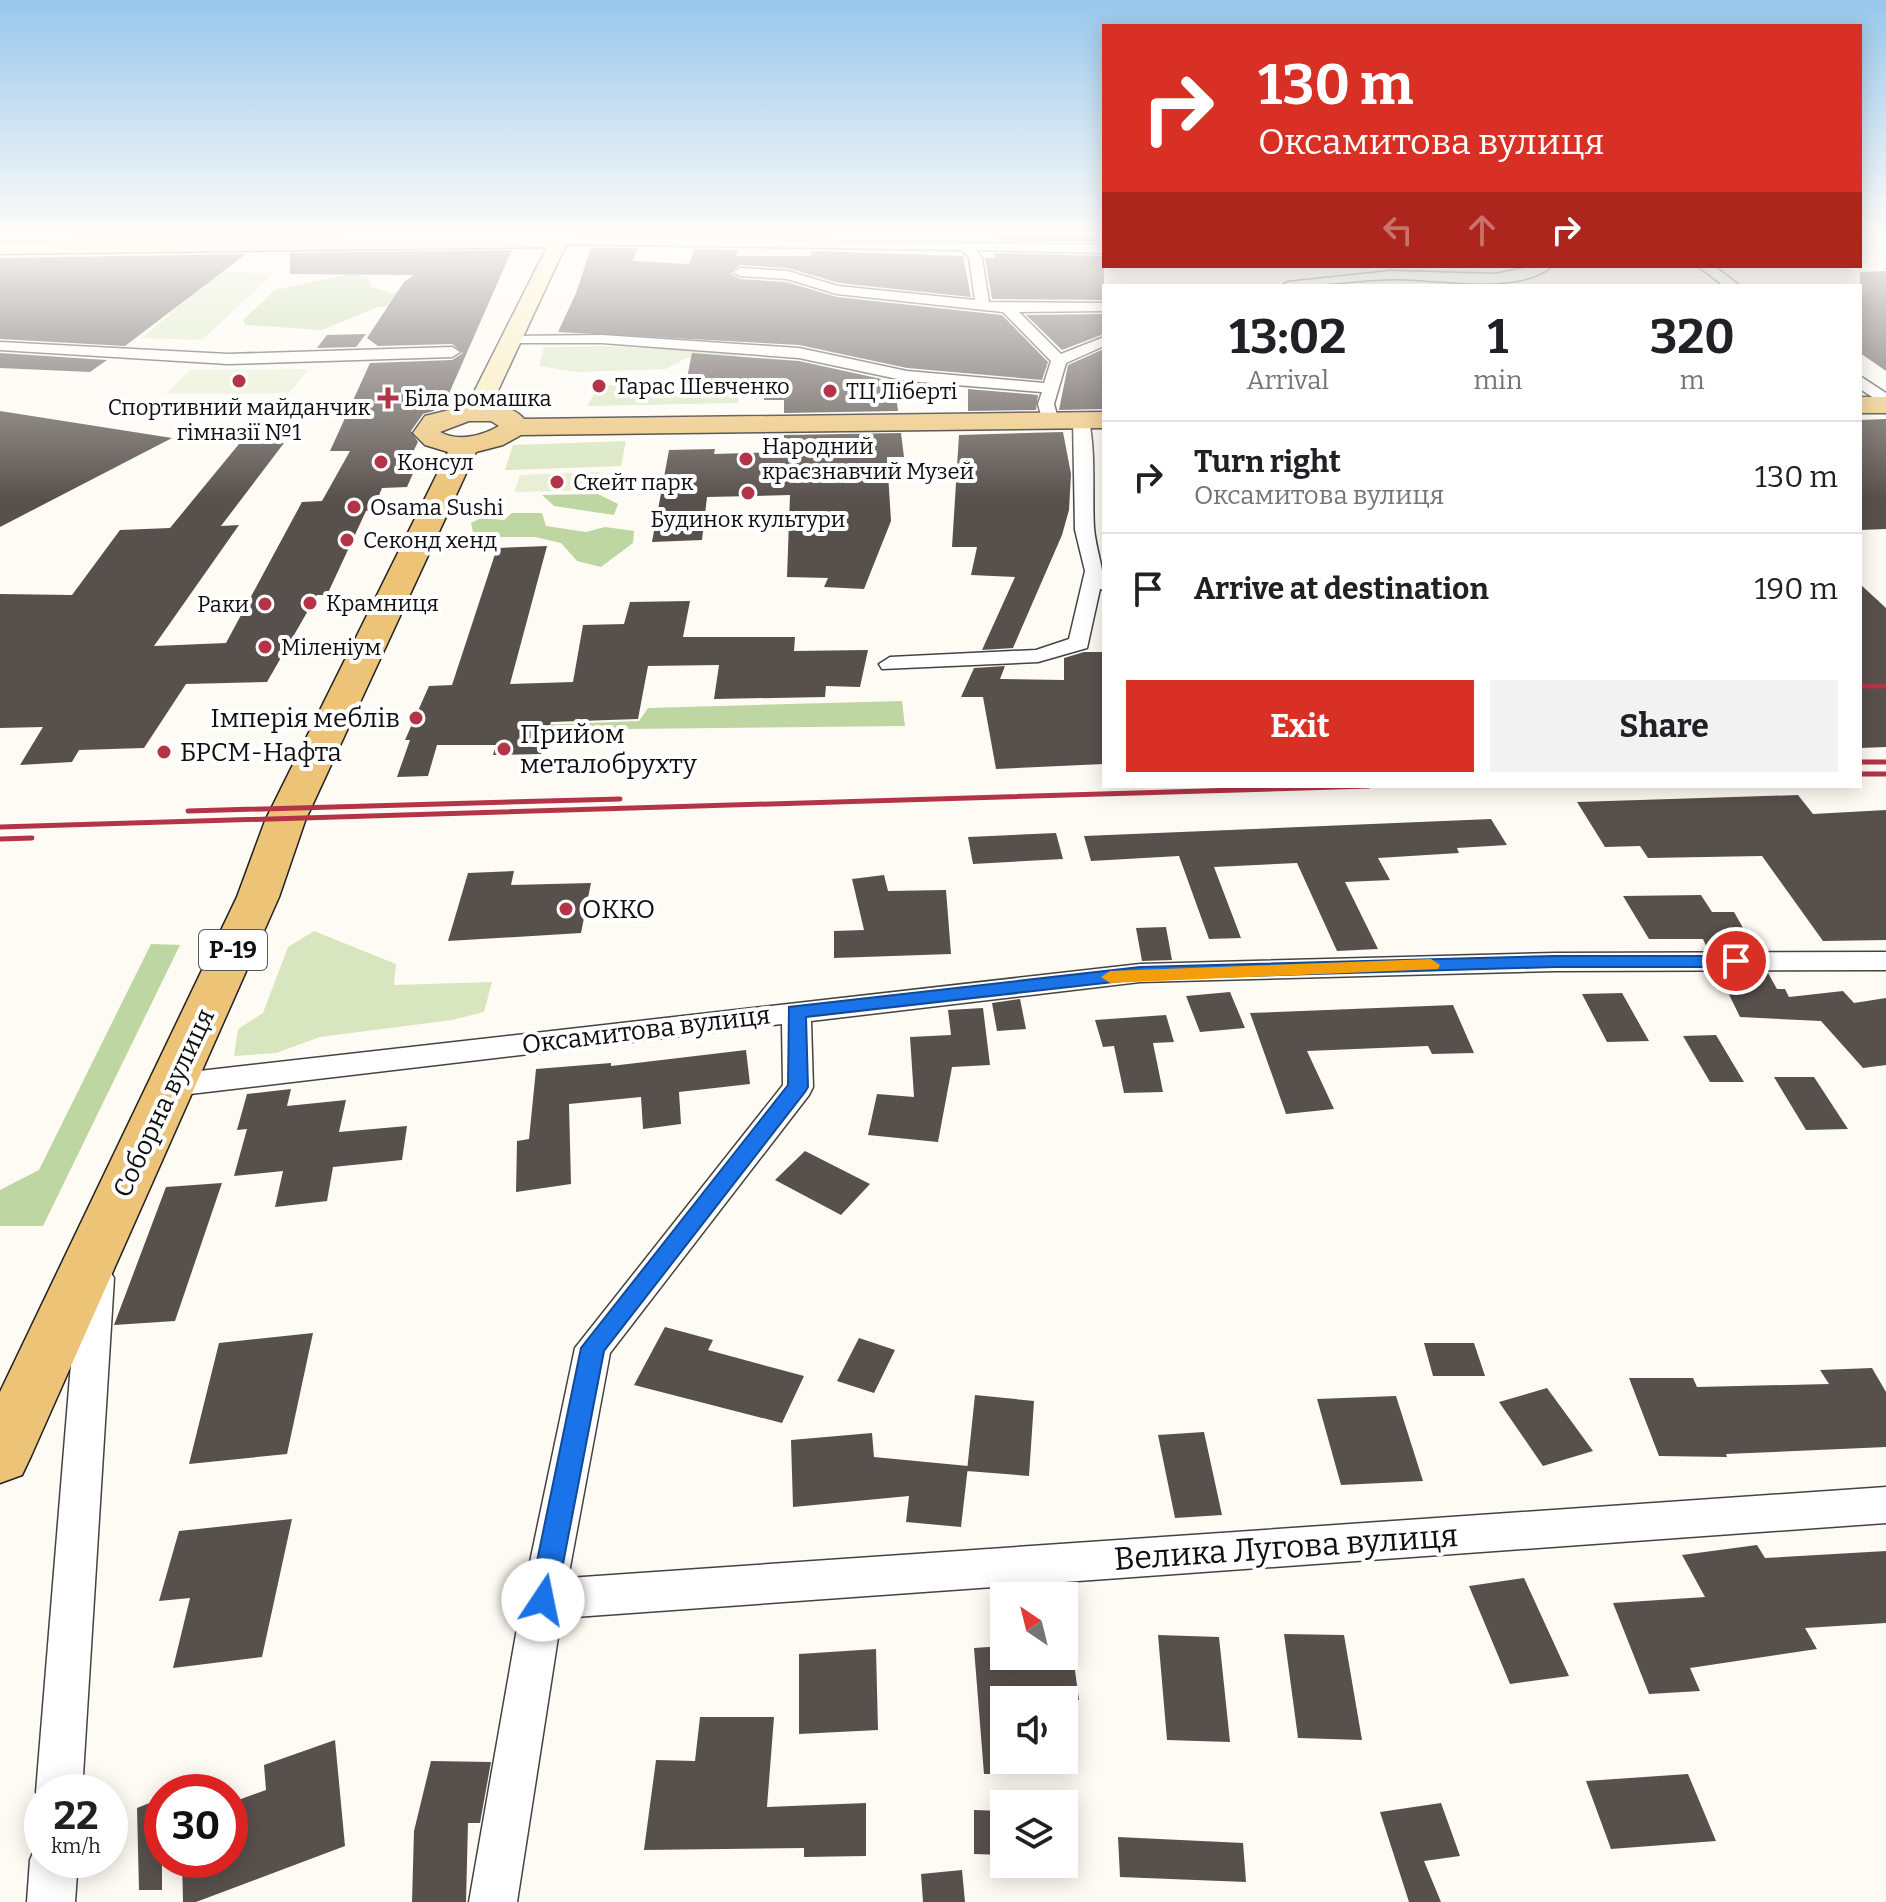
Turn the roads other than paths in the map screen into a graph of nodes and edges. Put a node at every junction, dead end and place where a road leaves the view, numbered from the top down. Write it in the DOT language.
graph roads {
  1 [pos="521,323"];
  2 [pos="1022,323"];
  3 [pos="513,340"];
  4 [pos="1102,342"];
  5 [pos="0,346"];
  6 [pos="452,352"];
  7 [pos="1059,360"];
  8 [pos="1862,383"];
  9 [pos="1052,388"];
  10 [pos="1886,403"];
  11 [pos="1862,405"];
  12 [pos="1050,419"];
  13 [pos="1093,420"];
  14 [pos="471,428"];
  15 [pos="1099,579"];
  16 [pos="890,664"];
  17 [pos="1886,961"];
  18 [pos="796,1011"];
  19 [pos="173,1085"];
  20 [pos="98,1246"];
  21 [pos="0,1456"];
  22 [pos="1886,1505"];
  23 [pos="543,1600"];
  24 [pos="60,1774"];
  25 [pos="53,1878"];
  26 [pos="51,1902"];
  27 [pos="493,1902"];
  1 -- 3 [label="main road, Соборна вулиця"];
  2 -- 7 [label="street"];
  3 -- 9 [label="street"];
  3 -- 14 [label="main road, Соборна вулиця"];
  4 -- 7 [label="street"];
  5 -- 6 [label="street"];
  7 -- 9 [label="street"];
  8 -- 10 [label="street"];
  9 -- 12 [label="street"];
  10 -- 11 [label="main road"];
  12 -- 13 [label="main road"];
  12 -- 14 [label="main road"];
  13 -- 15 [label="street"];
  14 -- 19 [label="main road, Соборна вулиця / Р-19"];
  15 -- 16 [label="street"];
  17 -- 18 [label="street, Оксамитова вулиця"];
  18 -- 19 [label="street, Оксамитова вулиця"];
  18 -- 23 [label="street"];
  19 -- 20 [label="main road, Соборна вулиця / Р-19"];
  20 -- 21 [label="main road, Соборна вулиця / Р-19"];
  20 -- 24 [label="street"];
  22 -- 23 [label="street, Велика Лугова вулиця"];
  23 -- 27 [label="street"];
  25 -- 26 [label="street"];
}
